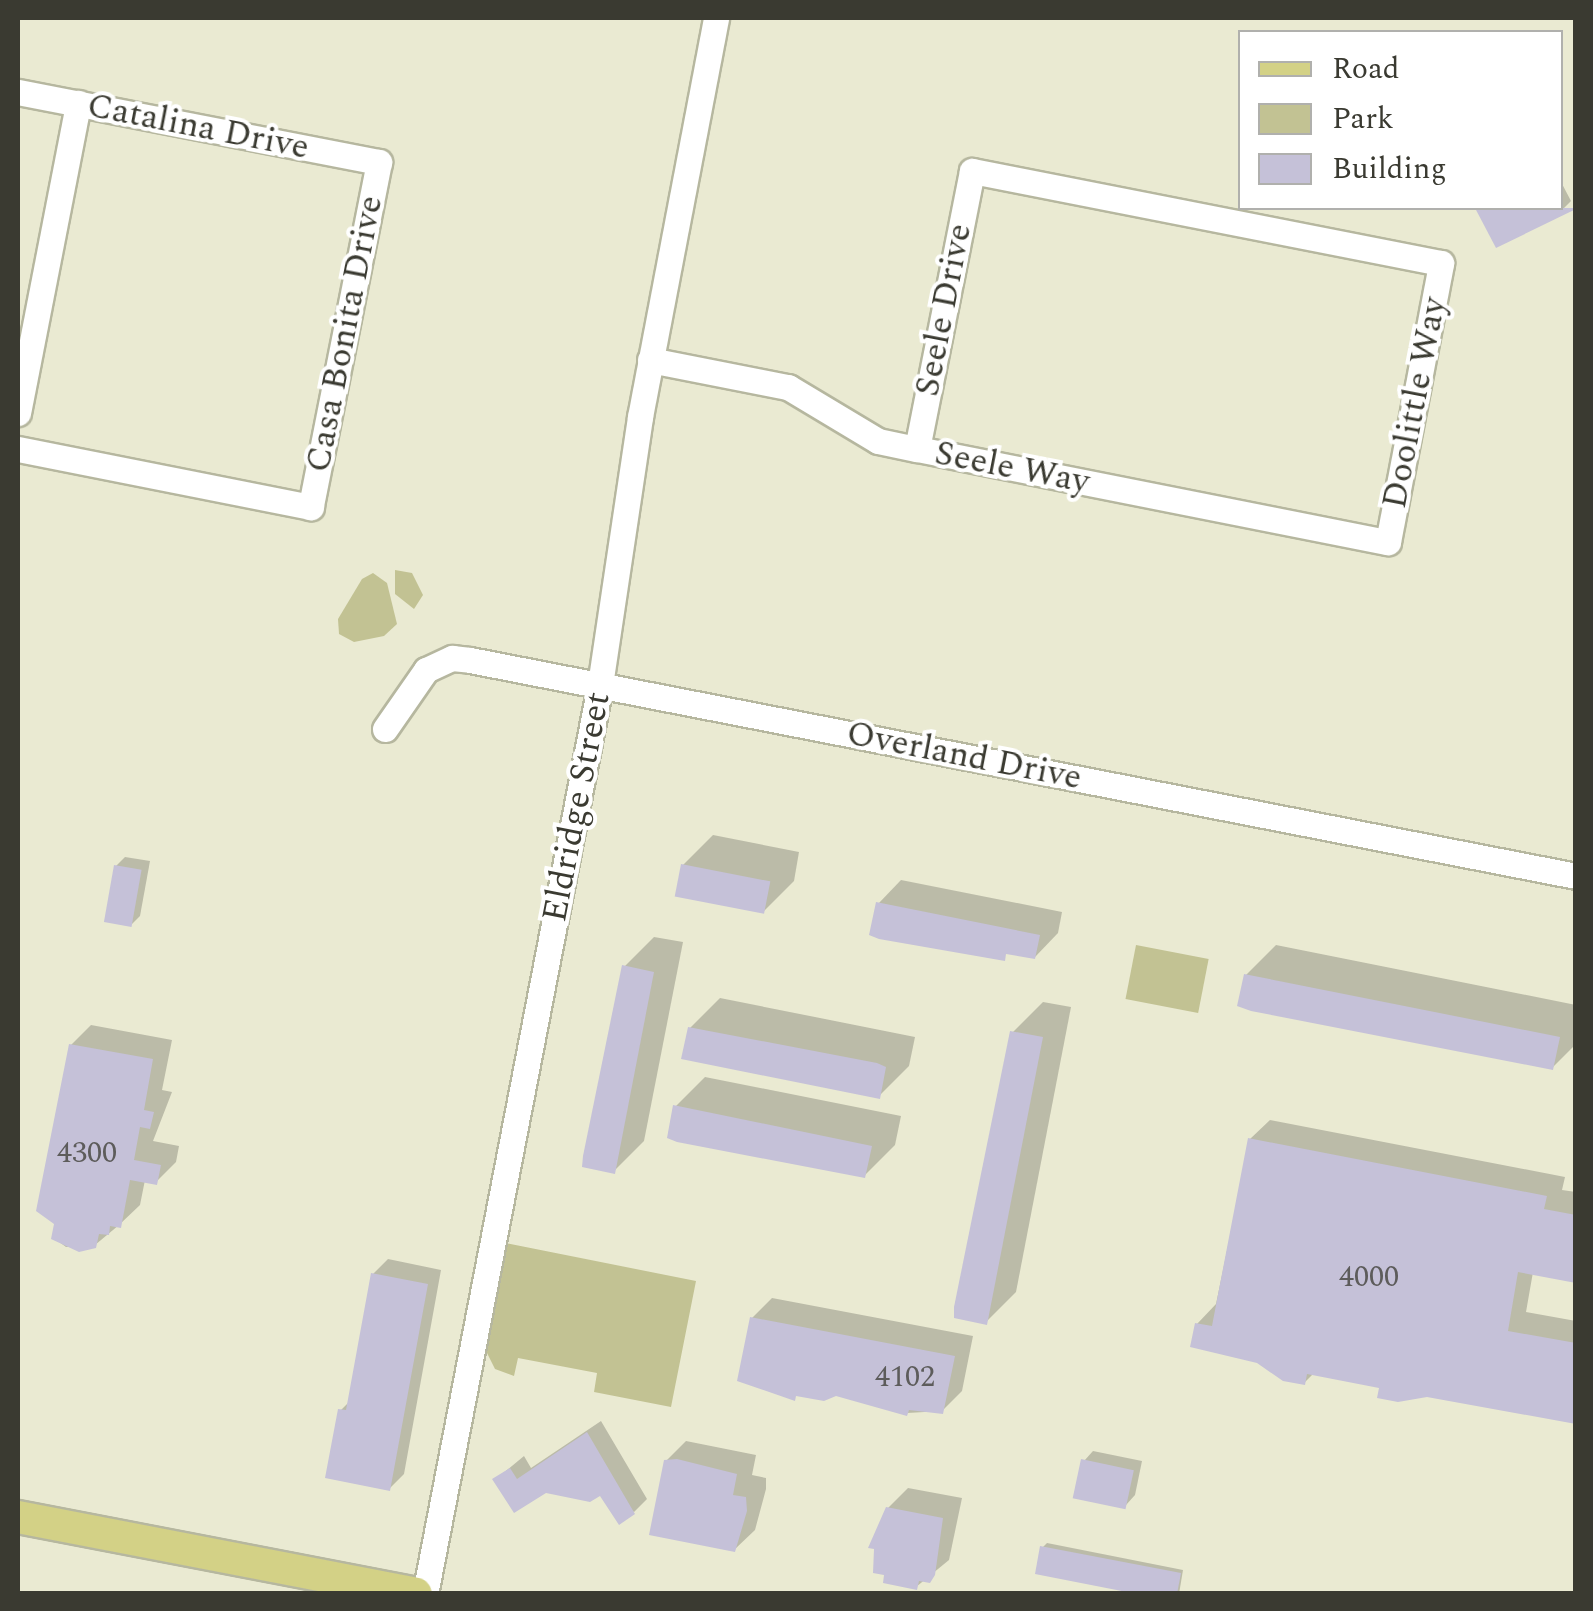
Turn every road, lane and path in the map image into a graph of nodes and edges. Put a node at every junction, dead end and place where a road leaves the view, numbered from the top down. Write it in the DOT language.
graph roads {
  1 [pos="716,18"];
  2 [pos="18,92"];
  3 [pos="78,104"];
  4 [pos="378,162"];
  5 [pos="972,171"];
  6 [pos="650,360"];
  7 [pos="18,414"];
  8 [pos="18,449"];
  9 [pos="917,450"];
  10 [pos="1388,542"];
  11 [pos="600,685"];
  12 [pos="385,729"];
  13 [pos="1576,876"];
  14 [pos="18,1517"];
  15 [pos="416,1594"];
  16 [pos="425,1594"];
  1 -- 6 [label="street, Eldridge Street"];
  2 -- 3 [label="street, Catalina Drive"];
  3 -- 4 [label="street, Catalina Drive"];
  3 -- 7 [label="street"];
  4 -- 8 [label="street, Casa Bonita Drive"];
  5 -- 9 [label="street, Seele Drive"];
  5 -- 10 [label="street, Doolittle Way"];
  6 -- 9 [label="street, Seele Way"];
  6 -- 11 [label="street, Eldridge Street"];
  9 -- 10 [label="street, Seele Way"];
  11 -- 12 [label="street, Overland Drive"];
  11 -- 13 [label="street, Overland Drive"];
  11 -- 16 [label="street, Eldridge Street"];
  14 -- 15 [label="main road"];
}
